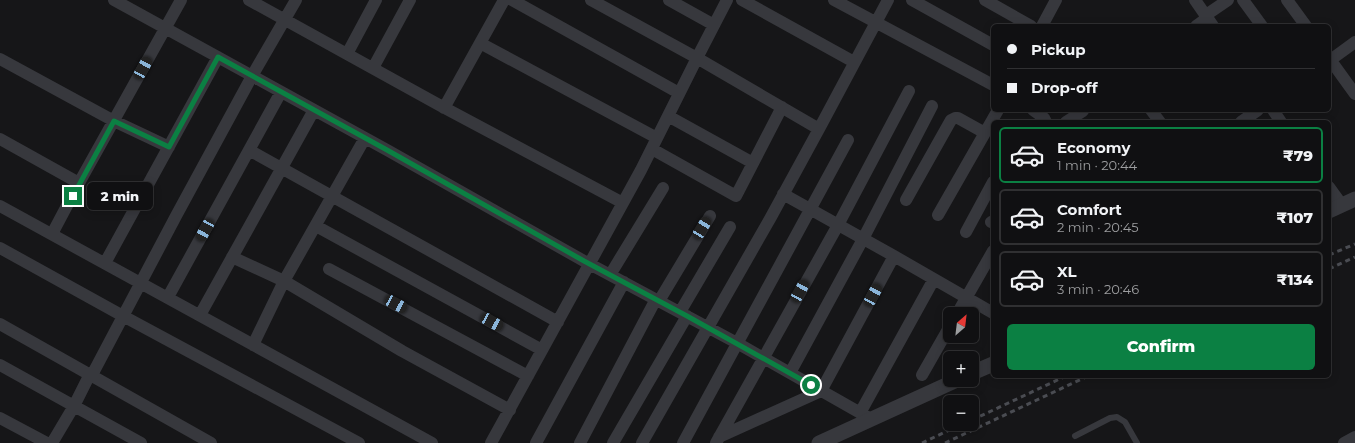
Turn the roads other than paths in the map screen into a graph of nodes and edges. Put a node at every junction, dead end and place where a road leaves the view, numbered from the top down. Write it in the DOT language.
graph roads {
  1 [pos="114,0"];
  2 [pos="180,0"];
  3 [pos="250,0"];
  4 [pos="296,0"];
  5 [pos="376,0"];
  6 [pos="410,0"];
  7 [pos="504,0"];
  8 [pos="512,0"];
  9 [pos="591,0"];
  10 [pos="669,0"];
  11 [pos="727,0"];
  12 [pos="742,0"];
  13 [pos="834,0"];
  14 [pos="888,0"];
  15 [pos="912,0"];
  16 [pos="985,0"];
  17 [pos="1056,0"];
  18 [pos="1195,0"];
  19 [pos="1228,0"];
  20 [pos="1243,0"];
  21 [pos="1288,0"];
  22 [pos="285,19"];
  23 [pos="1209,20"];
  24 [pos="875,23"];
  25 [pos="1027,24"];
  26 [pos="1043,24"];
  27 [pos="1261,24"];
  28 [pos="1305,24"];
  29 [pos="714,25"];
  30 [pos="165,28"];
  31 [pos="1355,42"];
  32 [pos="480,43"];
  33 [pos="991,44"];
  34 [pos="347,54"];
  35 [pos="218,57"];
  36 [pos="696,58"];
  37 [pos="0,59"];
  38 [pos="1331,59"];
  39 [pos="854,62"];
  40 [pos="1331,63"];
  41 [pos="373,68"];
  42 [pos="252,76"];
  43 [pos="991,84"];
  44 [pos="909,91"];
  45 [pos="281,92"];
  46 [pos="679,93"];
  47 [pos="1355,94"];
  48 [pos="932,106"];
  49 [pos="444,108"];
  50 [pos="782,108"];
  51 [pos="314,110"];
  52 [pos="1035,112"];
  53 [pos="1081,112"];
  54 [pos="1255,112"];
  55 [pos="668,116"];
  56 [pos="1042,120"];
  57 [pos="1069,120"];
  58 [pos="1244,120"];
  59 [pos="114,121"];
  60 [pos="991,122"];
  61 [pos="819,129"];
  62 [pos="985,133"];
  63 [pos="365,138"];
  64 [pos="657,138"];
  65 [pos="0,139"];
  66 [pos="848,140"];
  67 [pos="169,147"];
  68 [pos="652,149"];
  69 [pos="249,150"];
  70 [pos="753,163"];
  71 [pos="281,168"];
  72 [pos="79,183"];
  73 [pos="991,186"];
  74 [pos="663,188"];
  75 [pos="1331,190"];
  76 [pos="783,194"];
  77 [pos="332,195"];
  78 [pos="906,200"];
  79 [pos="623,203"];
  80 [pos="1342,205"];
  81 [pos="0,206"];
  82 [pos="810,210"];
  83 [pos="938,215"];
  84 [pos="710,216"];
  85 [pos="838,225"];
  86 [pos="316,226"];
  87 [pos="730,227"];
  88 [pos="966,232"];
  89 [pos="52,234"];
  90 [pos="863,239"];
  91 [pos="0,248"];
  92 [pos="991,254"];
  93 [pos="894,256"];
  94 [pos="232,257"];
  95 [pos="105,263"];
  96 [pos="589,264"];
  97 [pos="329,269"];
  98 [pos="610,275"];
  99 [pos="934,278"];
  100 [pos="284,281"];
  101 [pos="624,282"];
  102 [pos="142,283"];
  103 [pos="168,297"];
  104 [pos="966,298"];
  105 [pos="657,300"];
  106 [pos="961,307"];
  107 [pos="991,312"];
  108 [pos="684,314"];
  109 [pos="200,315"];
  110 [pos="123,316"];
  111 [pos="558,322"];
  112 [pos="0,324"];
  113 [pos="707,328"];
  114 [pos="943,338"];
  115 [pos="737,343"];
  116 [pos="253,344"];
  117 [pos="542,350"];
  118 [pos="763,358"];
  119 [pos="0,364"];
  120 [pos="991,365"];
  121 [pos="979,370"];
  122 [pos="790,374"];
  123 [pos="91,375"];
  124 [pos="922,375"];
  125 [pos="528,376"];
  126 [pos="943,386"];
  127 [pos="821,391"];
  128 [pos="74,406"];
  129 [pos="510,410"];
  130 [pos="866,416"];
  131 [pos="0,418"];
  132 [pos="1075,436"];
  133 [pos="1355,437"];
  134 [pos="718,440"];
  135 [pos="46,443"];
  136 [pos="52,443"];
  137 [pos="141,443"];
  138 [pos="211,443"];
  139 [pos="359,443"];
  140 [pos="432,443"];
  141 [pos="492,443"];
  142 [pos="536,443"];
  143 [pos="580,443"];
  144 [pos="613,443"];
  145 [pos="642,443"];
  146 [pos="683,443"];
  147 [pos="819,443"];
  148 [pos="1137,443"];
  149 [pos="1344,443"];
  1 -- 30 [label="street"];
  2 -- 30 [label="street"];
  3 -- 22 [label="street"];
  4 -- 22 [label="street"];
  5 -- 34 [label="street"];
  6 -- 41 [label="street"];
  7 -- 32 [label="street"];
  8 -- 46 [label="street"];
  9 -- 36 [label="street"];
  10 -- 29 [label="street"];
  11 -- 29 [label="street"];
  12 -- 39 [label="street"];
  13 -- 24 [label="street"];
  14 -- 24 [label="street"];
  15 -- 33 [label="street"];
  16 -- 25 [label="street"];
  17 -- 26 [label="street"];
  18 -- 23 [label="street"];
  19 -- 23 [label="street"];
  20 -- 27 [label="street"];
  21 -- 28 [label="street"];
  22 -- 34 [label="street"];
  22 -- 42 [label="street"];
  24 -- 39 [label="street"];
  24 -- 43 [label="street"];
  29 -- 36 [label="street"];
  30 -- 35 [label="street"];
  30 -- 59 [label="street"];
  31 -- 38 [label="street"];
  32 -- 49 [label="street"];
  32 -- 64 [label="street"];
  34 -- 41 [label="street"];
  35 -- 42 [label="street"];
  35 -- 67 [label="street"];
  36 -- 46 [label="street"];
  36 -- 50 [label="street"];
  37 -- 59 [label="street"];
  39 -- 61 [label="street"];
  40 -- 47 [label="street"];
  41 -- 49 [label="street"];
  42 -- 45 [label="street"];
  42 -- 102 [label="street"];
  44 -- 85 [label="street"];
  45 -- 51 [label="street"];
  45 -- 69 [label="street"];
  46 -- 55 [label="street"];
  48 -- 90 [label="street"];
  49 -- 79 [label="street"];
  50 -- 61 [label="street"];
  50 -- 70 [label="street"];
  51 -- 63 [label="street"];
  51 -- 71 [label="street"];
  52 -- 56 [label="street"];
  53 -- 57 [label="street"];
  54 -- 58 [label="street"];
  55 -- 64 [label="street"];
  55 -- 70 [label="street"];
  59 -- 67 [label="street"];
  59 -- 72 [label="street"];
  60 -- 62 [label="street"];
  61 -- 76 [label="street"];
  62 -- 78 [label="street"];
  62 -- 83 [label="street"];
  63 -- 77 [label="street"];
  63 -- 96 [label="street"];
  64 -- 68 [label="street"];
  65 -- 72 [label="street"];
  66 -- 82 [label="street"];
  67 -- 95 [label="street"];
  68 -- 70 [label="street"];
  68 -- 79 [label="street"];
  69 -- 71 [label="street"];
  69 -- 103 [label="street"];
  71 -- 77 [label="street"];
  71 -- 94 [label="street"];
  72 -- 89 [label="street"];
  73 -- 88 [label="street"];
  74 -- 98 [label="street"];
  75 -- 80 [label="street"];
  76 -- 82 [label="street"];
  76 -- 113 [label="street"];
  77 -- 86 [label="street"];
  77 -- 111 [label="street"];
  79 -- 96 [label="street"];
  81 -- 89 [label="street"];
  82 -- 85 [label="street"];
  82 -- 115 [label="street"];
  84 -- 105 [label="street"];
  85 -- 90 [label="street"];
  85 -- 118 [label="street"];
  86 -- 100 [label="street"];
  86 -- 117 [label="street"];
  87 -- 108 [label="street"];
  89 -- 95 [label="street"];
  90 -- 93 [label="street"];
  90 -- 122 [label="street"];
  91 -- 110 [label="street"];
  92 -- 104 [label="street"];
  93 -- 99 [label="street"];
  93 -- 127 [label="street"];
  94 -- 100 [label="street"];
  94 -- 109 [label="street"];
  95 -- 102 [label="street"];
  96 -- 98 [label="street"];
  96 -- 111 [label="street"];
  97 -- 125 [label="street"];
  98 -- 101 [label="street"];
  99 -- 104 [label="street"];
  99 -- 130 [label="street"];
  100 -- 116 [label="street"];
  100 -- 129 [label="street"];
  101 -- 105 [label="street"];
  101 -- 142 [label="street"];
  102 -- 103 [label="street"];
  102 -- 110 [label="street"];
  103 -- 109 [label="street"];
  104 -- 106 [label="street"];
  104 -- 107 [label="street"];
  105 -- 108 [label="street"];
  105 -- 143 [label="street"];
  108 -- 113 [label="street"];
  108 -- 144 [label="street"];
  109 -- 116 [label="street"];
  110 -- 123 [label="street"];
  110 -- 139 [label="street"];
  111 -- 117 [label="street"];
  112 -- 123 [label="street"];
  113 -- 115 [label="street"];
  113 -- 145 [label="street"];
  114 -- 124 [label="street"];
  115 -- 118 [label="street"];
  115 -- 146 [label="street"];
  116 -- 140 [label="street"];
  117 -- 125 [label="street"];
  118 -- 122 [label="street"];
  118 -- 134 [label="street"];
  119 -- 128 [label="street"];
  120 -- 121 [label="street"];
  122 -- 127 [label="street"];
  123 -- 128 [label="street"];
  123 -- 138 [label="street"];
  125 -- 129 [label="street"];
  126 -- 130 [label="street"];
  127 -- 130 [label="street"];
  127 -- 134 [label="street"];
  128 -- 136 [label="street"];
  128 -- 137 [label="street"];
  129 -- 141 [label="street"];
  130 -- 147 [label="street"];
  131 -- 135 [label="street"];
  132 -- 148 [label="lane"];
  133 -- 149 [label="street"];
}
